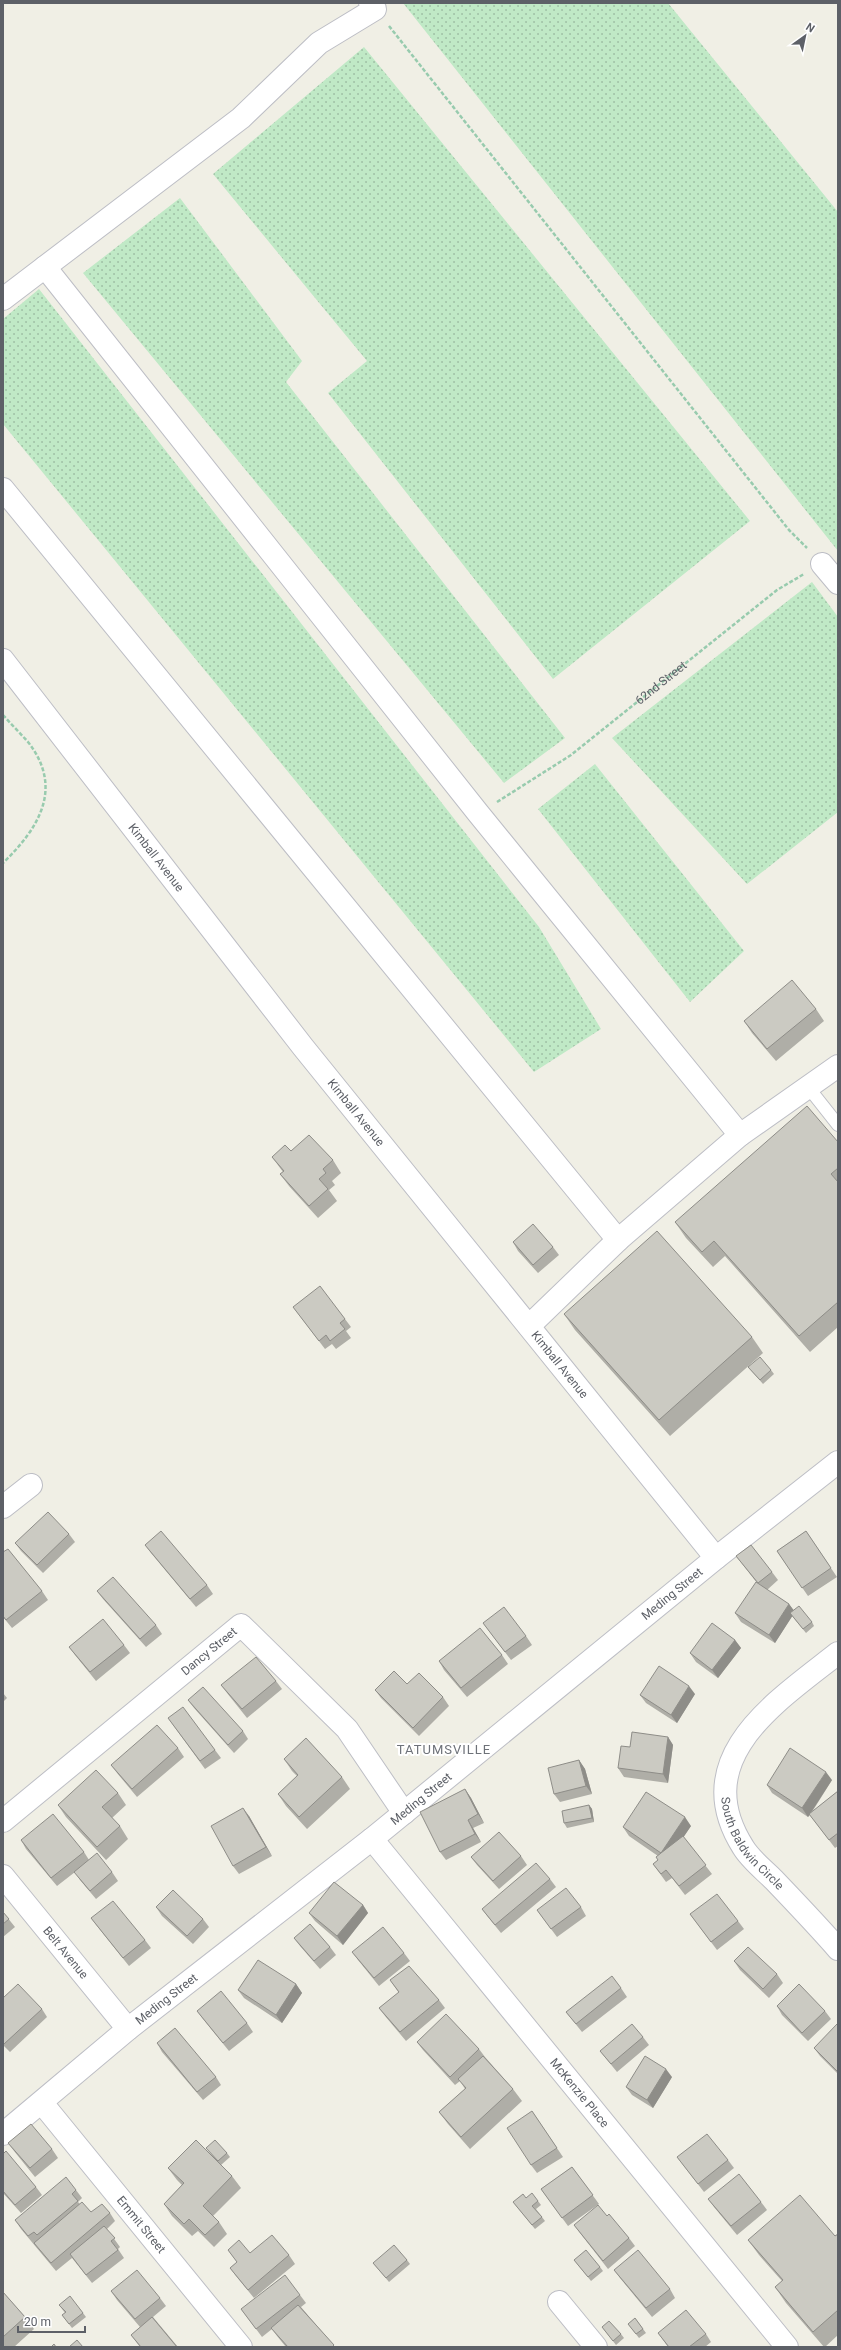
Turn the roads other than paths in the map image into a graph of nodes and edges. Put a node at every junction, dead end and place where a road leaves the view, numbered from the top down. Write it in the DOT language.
graph roads {
  1 [pos="372,6"];
  2 [pos="45,267"];
  3 [pos="3,299"];
  4 [pos="3,489"];
  5 [pos="822,564"];
  6 [pos="838,583"];
  7 [pos="3,660"];
  8 [pos="838,1066"];
  9 [pos="808,1087"];
  10 [pos="838,1126"];
  11 [pos="740,1135"];
  12 [pos="618,1240"];
  13 [pos="529,1326"];
  14 [pos="838,1462"];
  15 [pos="31,1485"];
  16 [pos="3,1507"];
  17 [pos="716,1558"];
  18 [pos="838,1653"];
  19 [pos="404,1813"];
  20 [pos="3,1821"];
  21 [pos="372,1839"];
  22 [pos="3,1876"];
  23 [pos="838,1949"];
  24 [pos="128,2029"];
  25 [pos="42,2103"];
  26 [pos="3,2134"];
  27 [pos="560,2302"];
  28 [pos="241,2347"];
  29 [pos="596,2347"];
  30 [pos="788,2347"];
  1 -- 2 [label="street"];
  2 -- 3 [label="street"];
  2 -- 11 [label="street"];
  4 -- 12 [label="street"];
  5 -- 6 [label="street"];
  7 -- 13 [label="street, Kimball Avenue"];
  8 -- 9 [label="street"];
  9 -- 10 [label="lane"];
  9 -- 11 [label="street"];
  11 -- 12 [label="street"];
  12 -- 13 [label="street"];
  13 -- 17 [label="street, Kimball Avenue"];
  14 -- 17 [label="street, Meding Street"];
  15 -- 16 [label="street"];
  17 -- 19 [label="street, Meding Street"];
  18 -- 23 [label="street, South Baldwin Circle"];
  19 -- 20 [label="street, Dancy Street"];
  19 -- 21 [label="street, Meding Street"];
  21 -- 24 [label="street, Meding Street"];
  21 -- 30 [label="street, McKenzie Place"];
  22 -- 24 [label="street, Belt Avenue"];
  24 -- 25 [label="street, Meding Street"];
  25 -- 26 [label="street, Meding Street"];
  25 -- 28 [label="street, Emmit Street"];
  27 -- 29 [label="street"];
}
